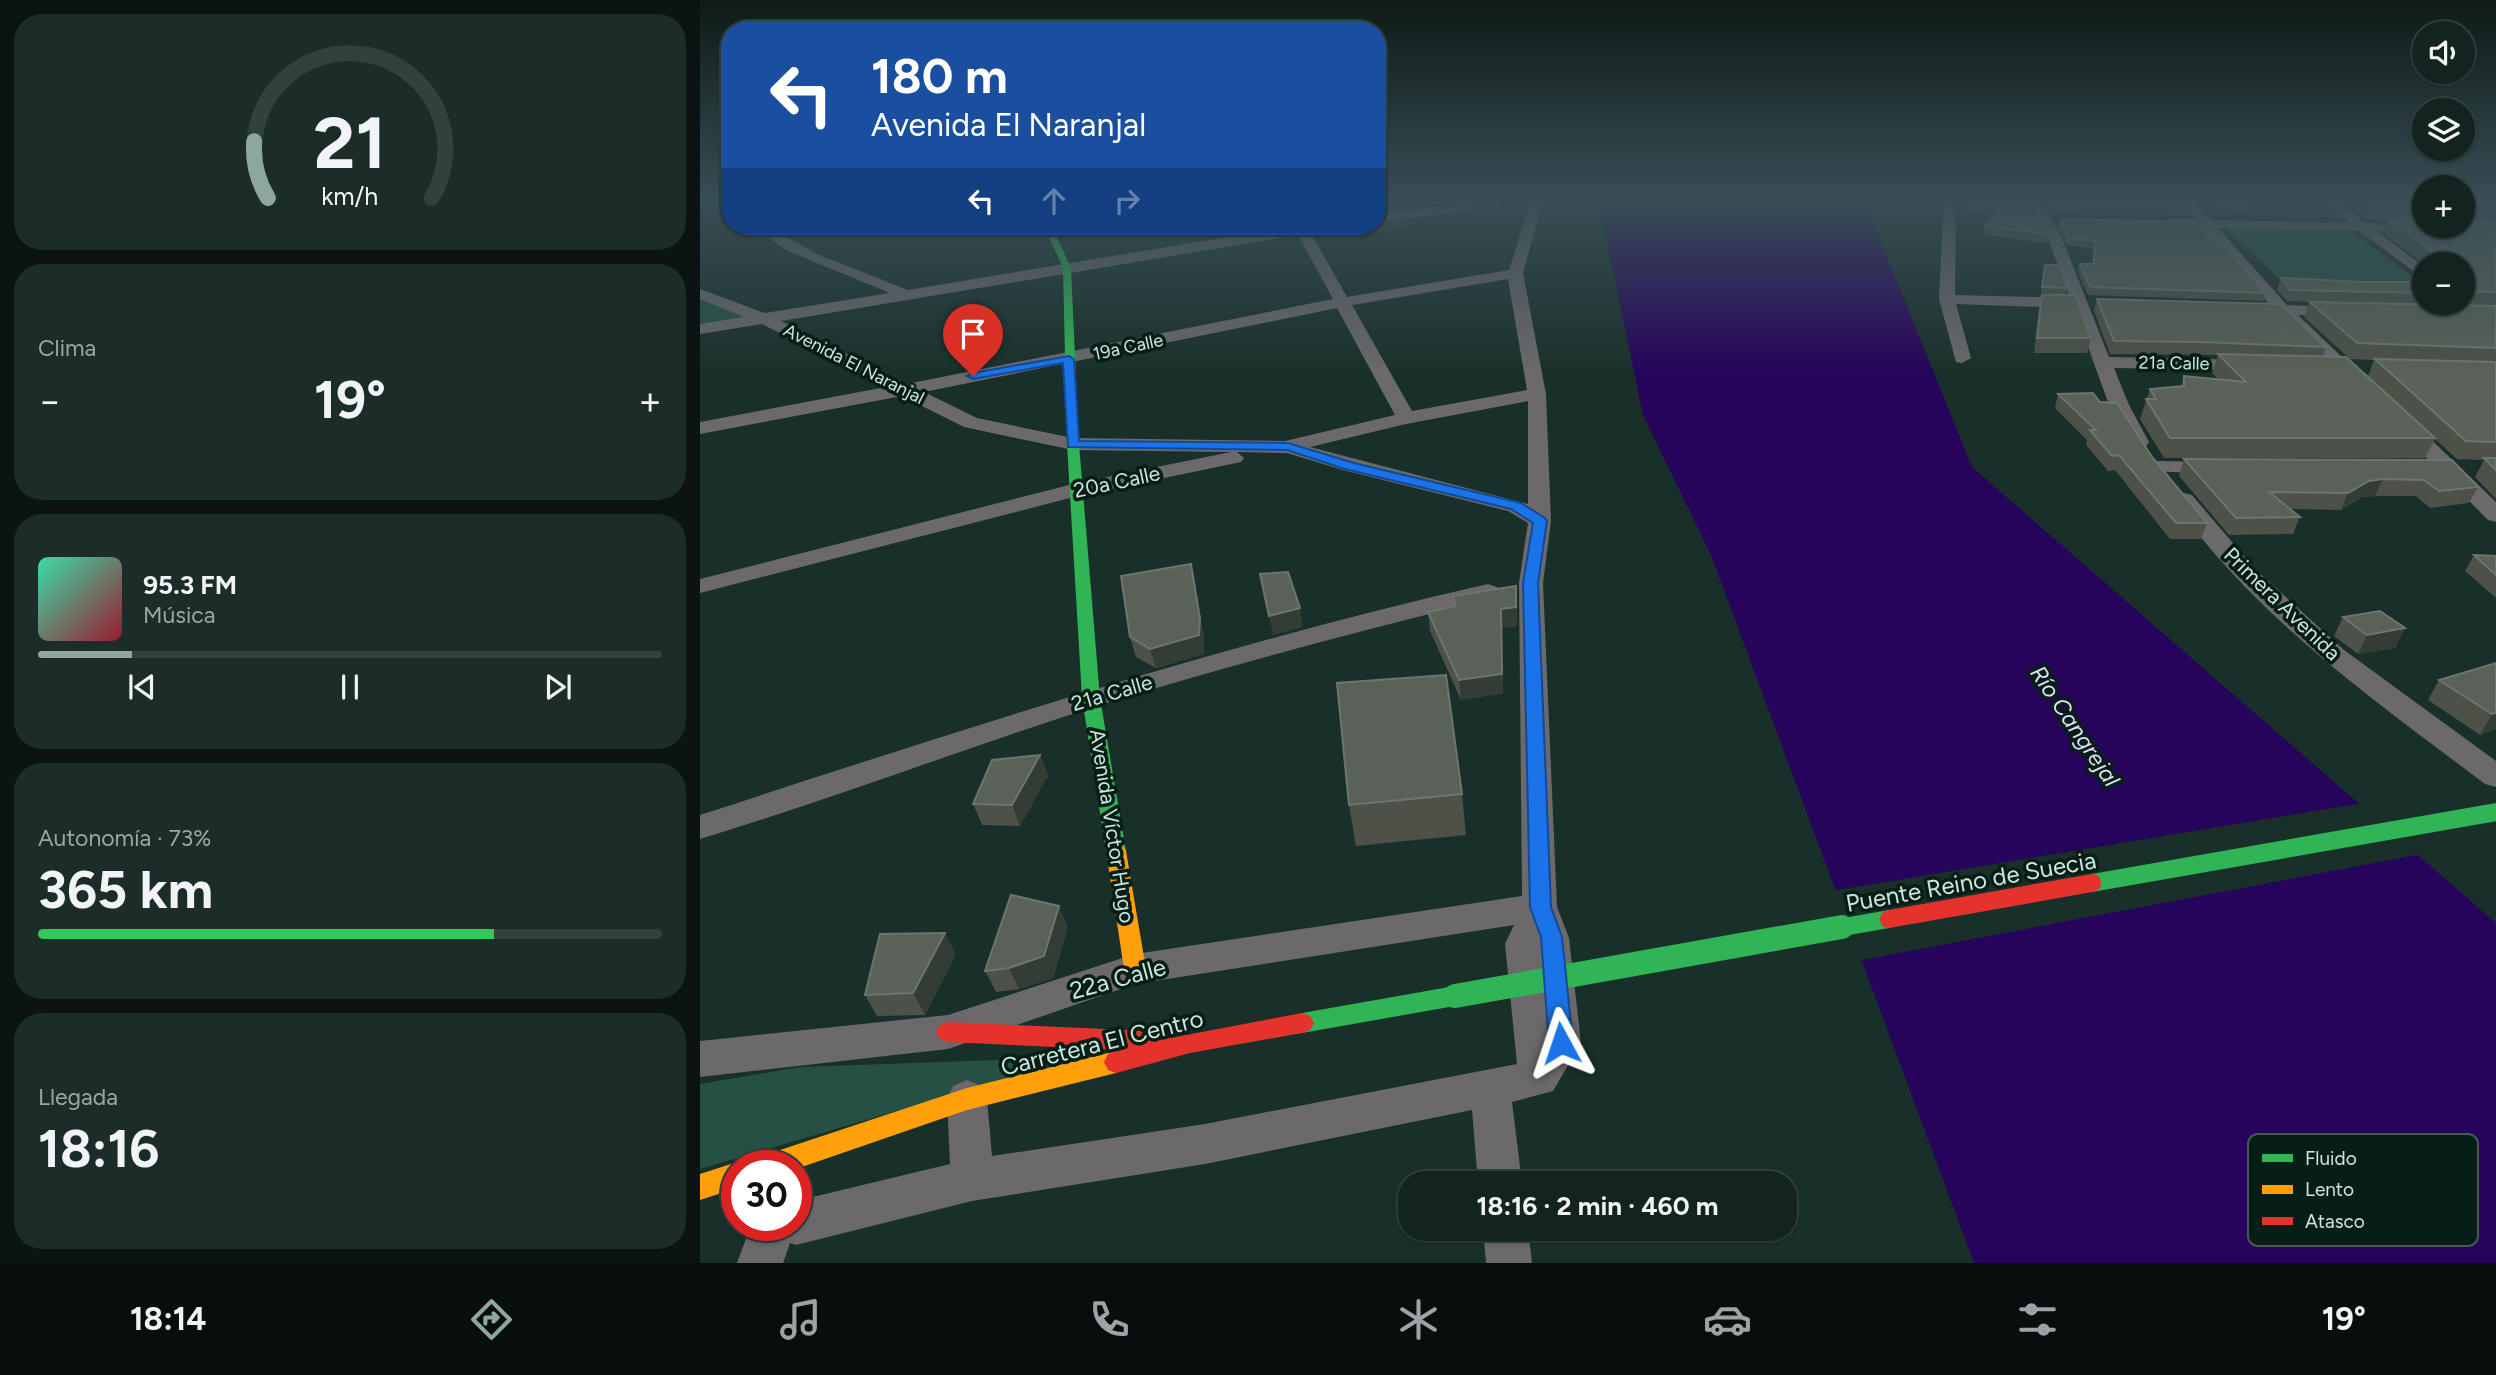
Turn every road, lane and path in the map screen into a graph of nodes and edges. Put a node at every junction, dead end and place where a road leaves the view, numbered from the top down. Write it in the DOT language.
graph roads {
  1 [pos="809,256"];
  2 [pos="1062,256"];
  3 [pos="1138,256"];
  4 [pos="1317,256"];
  5 [pos="1520,256"];
  6 [pos="1948,256"];
  7 [pos="2063,256"];
  8 [pos="2236,256"];
  9 [pos="1067,268"];
  10 [pos="1515,273"];
  11 [pos="700,294"];
  12 [pos="908,296"];
  13 [pos="1947,299"];
  14 [pos="1343,302"];
  15 [pos="2086,304"];
  16 [pos="2243,308"];
  17 [pos="2283,310"];
  18 [pos="2352,311"];
  19 [pos="765,319"];
  20 [pos="700,329"];
  21 [pos="1962,358"];
  22 [pos="1069,359"];
  23 [pos="2104,362"];
  24 [pos="2262,365"];
  25 [pos="2315,366"];
  26 [pos="2342,366"];
  27 [pos="2368,367"];
  28 [pos="901,389"];
  29 [pos="1537,394"];
  30 [pos="2372,394"];
  31 [pos="2392,413"];
  32 [pos="1406,418"];
  33 [pos="700,428"];
  34 [pos="1073,444"];
  35 [pos="1288,447"];
  36 [pos="2156,467"];
  37 [pos="2236,468"];
  38 [pos="2424,468"];
  39 [pos="2451,468"];
  40 [pos="2474,468"];
  41 [pos="1077,490"];
  42 [pos="2496,515"];
  43 [pos="1540,521"];
  44 [pos="1531,583"];
  45 [pos="700,586"];
  46 [pos="1091,698"];
  47 [pos="2496,749"];
  48 [pos="2464,754"];
  49 [pos="2496,776"];
  50 [pos="2496,812"];
  51 [pos="700,827"];
  52 [pos="1540,907"];
  53 [pos="1135,969"];
  54 [pos="1455,996"];
  55 [pos="948,1032"];
  56 [pos="1190,1043"];
  57 [pos="700,1059"];
  58 [pos="1490,1089"];
  59 [pos="967,1099"];
  60 [pos="812,1154"];
  61 [pos="1499,1171"];
  62 [pos="721,1180"];
  63 [pos="972,1180"];
  64 [pos="700,1187"];
  65 [pos="812,1224"];
  66 [pos="1506,1241"];
  67 [pos="1509,1263"];
  1 -- 12 [label="street"];
  2 -- 9 [label="street, Avenida Víctor Hugo"];
  3 -- 9 [label="street"];
  4 -- 14 [label="street"];
  5 -- 10 [label="street"];
  6 -- 13 [label="street"];
  7 -- 15 [label="street, Primera Avenida"];
  8 -- 17 [label="street"];
  9 -- 12 [label="street"];
  9 -- 22 [label="street, Avenida Víctor Hugo"];
  10 -- 14 [label="street, 19a Calle"];
  10 -- 29 [label="street"];
  11 -- 19 [label="street, Avenida El Naranjal"];
  12 -- 19 [label="street"];
  13 -- 15 [label="street"];
  13 -- 21 [label="street"];
  14 -- 22 [label="street, 19a Calle"];
  14 -- 32 [label="street"];
  15 -- 23 [label="street, Primera Avenida"];
  16 -- 17 [label="street"];
  17 -- 18 [label="street"];
  17 -- 26 [label="street"];
  19 -- 20 [label="street"];
  19 -- 28 [label="street, Avenida El Naranjal"];
  22 -- 28 [label="street, 19a Calle"];
  22 -- 34 [label="street, Avenida Víctor Hugo"];
  23 -- 24 [label="street, 21a Calle"];
  23 -- 36 [label="street, Primera Avenida"];
  25 -- 26 [label="street"];
  26 -- 27 [label="street"];
  26 -- 30 [label="street"];
  28 -- 33 [label="street, 19a Calle"];
  28 -- 34 [label="street, Avenida El Naranjal"];
  29 -- 32 [label="street, 20a Calle"];
  29 -- 43 [label="street"];
  31 -- 39 [label="street"];
  32 -- 35 [label="street, 20a Calle"];
  34 -- 35 [label="street, Avenida El Naranjal"];
  34 -- 41 [label="street, Avenida Víctor Hugo"];
  35 -- 41 [label="street, 20a Calle"];
  35 -- 43 [label="street, Avenida El Naranjal"];
  36 -- 37 [label="street"];
  36 -- 48 [label="street, Primera Avenida"];
  38 -- 39 [label="street"];
  39 -- 40 [label="street"];
  39 -- 42 [label="street"];
  41 -- 45 [label="street, 20a Calle"];
  41 -- 46 [label="street, Avenida Víctor Hugo"];
  43 -- 44 [label="street"];
  44 -- 46 [label="street, 21a Calle"];
  44 -- 52 [label="street"];
  46 -- 51 [label="street, 21a Calle"];
  46 -- 53 [label="street, Avenida Víctor Hugo"];
  47 -- 48 [label="street"];
  48 -- 49 [label="street, Primera Avenida"];
  50 -- 54 [label="street, Puente Reino de Suecia, bridge"];
  52 -- 53 [label="street, 22a Calle"];
  52 -- 58 [label="street"];
  53 -- 55 [label="street, 22a Calle"];
  54 -- 56 [label="street, Carretera El Centro"];
  55 -- 56 [label="street"];
  55 -- 57 [label="street, 22a Calle"];
  56 -- 59 [label="street, Carretera El Centro"];
  58 -- 61 [label="street"];
  58 -- 63 [label="street"];
  59 -- 60 [label="street, Carretera El Centro"];
  59 -- 63 [label="street"];
  62 -- 64 [label="street"];
  63 -- 65 [label="street"];
  66 -- 67 [label="street"];
}
